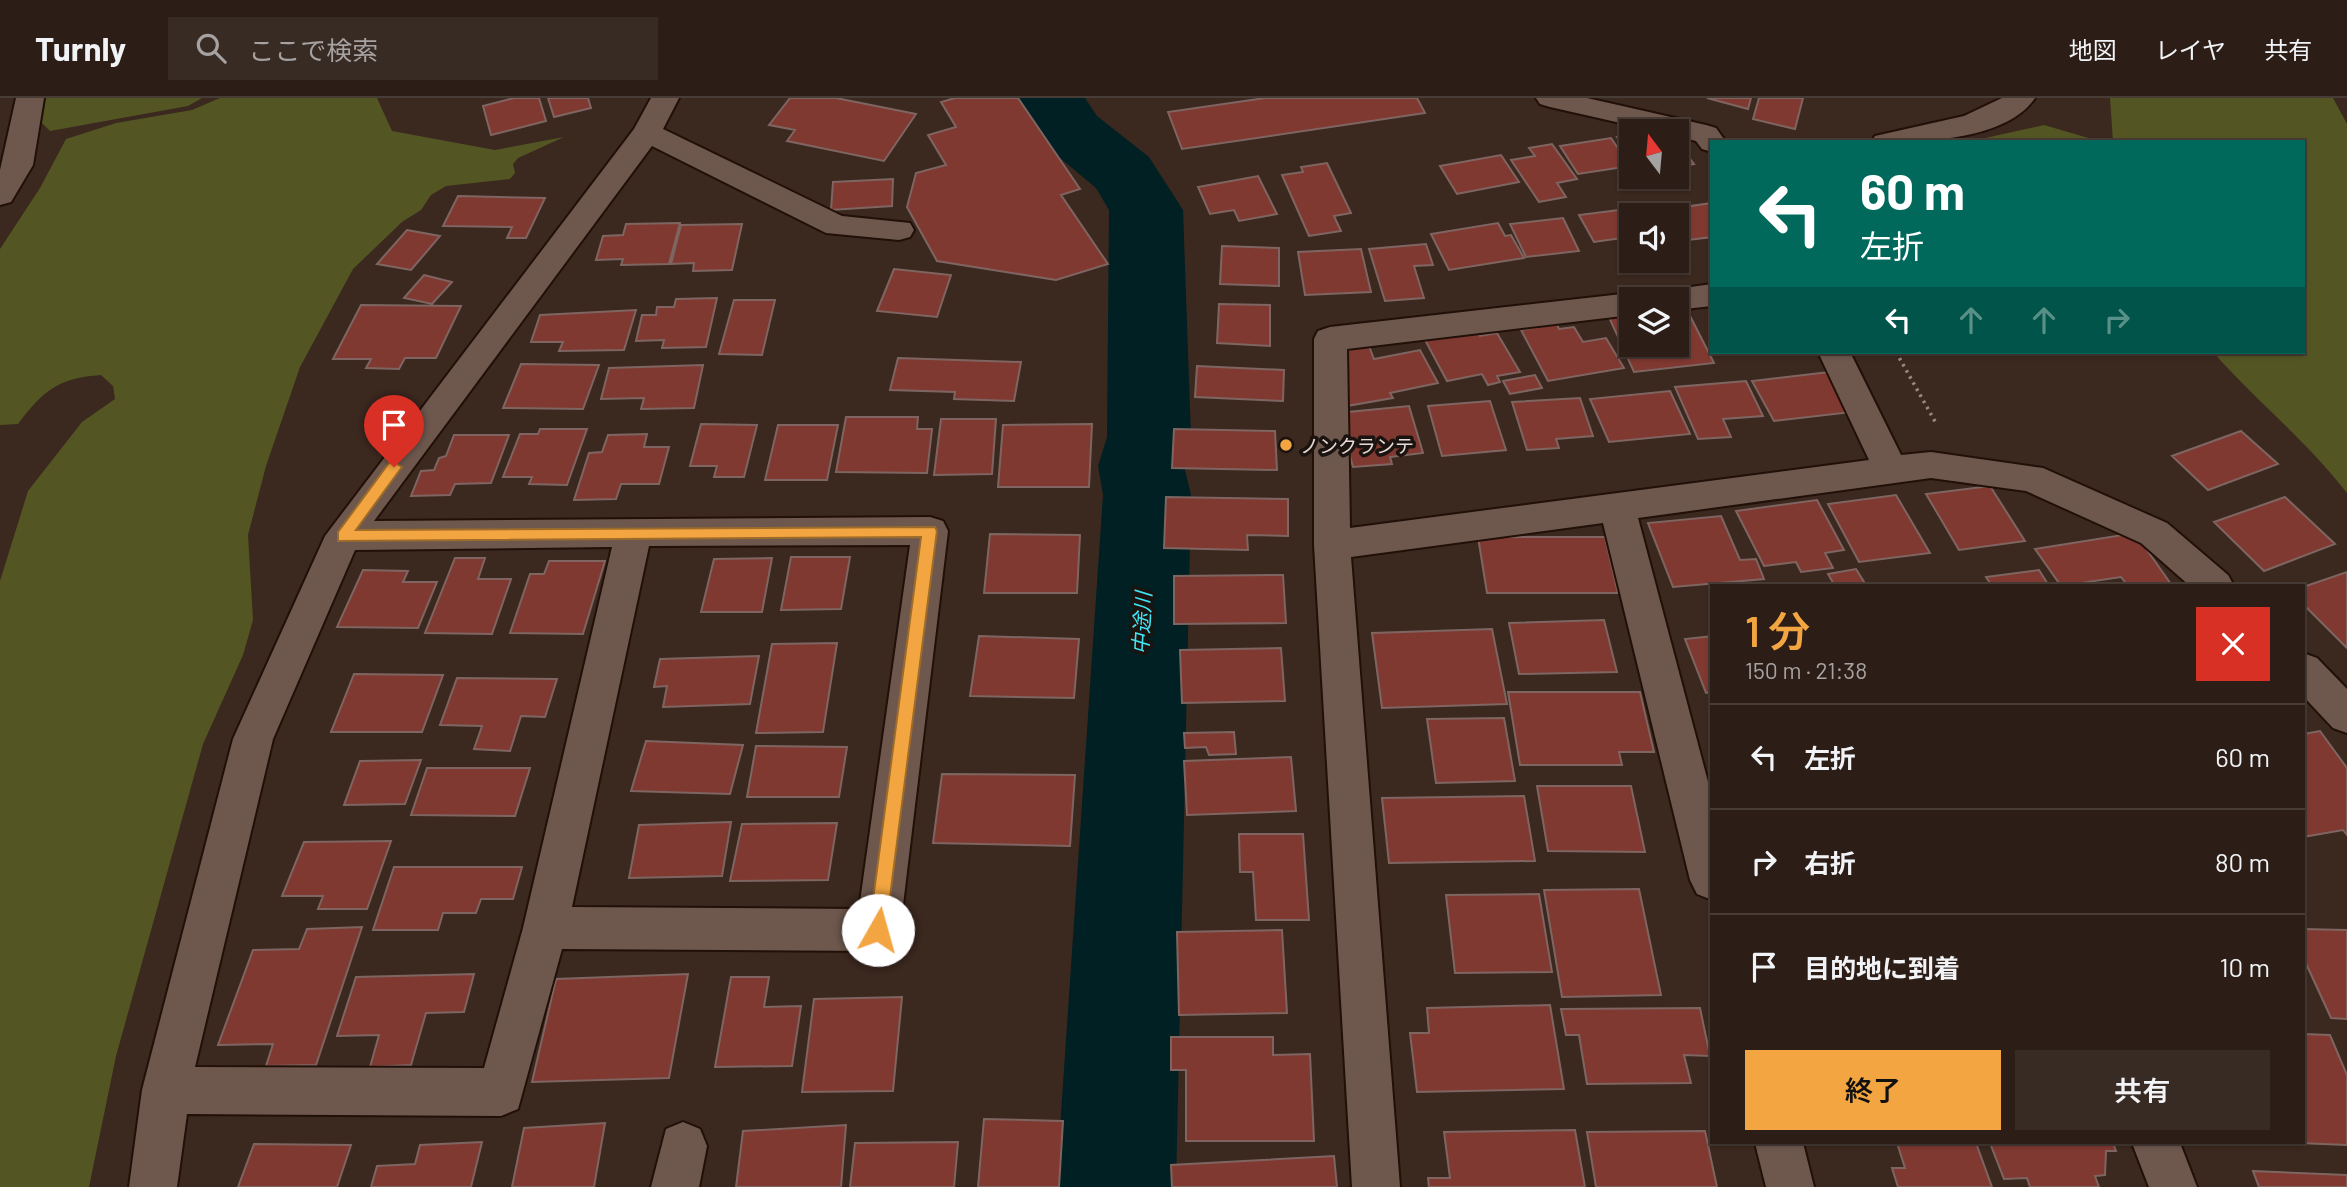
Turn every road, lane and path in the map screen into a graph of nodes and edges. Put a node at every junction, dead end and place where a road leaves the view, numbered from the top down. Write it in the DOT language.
graph roads {
  1 [pos="30,98"];
  2 [pos="665,98"];
  3 [pos="1550,98"];
  4 [pos="2021,98"];
  5 [pos="646,132"];
  6 [pos="1710,140"];
  7 [pos="1895,140"];
  8 [pos="9,167"];
  9 [pos="0,195"];
  10 [pos="899,230"];
  11 [pos="1710,295"];
  12 [pos="1689,297"];
  13 [pos="1619,305"];
  14 [pos="1835,354"];
  15 [pos="1897,354"];
  16 [pos="1940,431"];
  17 [pos="1891,470"];
  18 [pos="1617,507"];
  19 [pos="634,532"];
  20 [pos="344,536"];
  21 [pos="1332,545"];
  22 [pos="2213,584"];
  23 [pos="2305,675"];
  24 [pos="2347,716"];
  25 [pos="1697,762"];
  26 [pos="1710,864"];
  27 [pos="545,928"];
  28 [pos="166,1090"];
  29 [pos="1779,1144"];
  30 [pos="2156,1144"];
  31 [pos="153,1187"];
  32 [pos="1376,1187"];
  33 [pos="1790,1187"];
  34 [pos="2173,1187"];
  1 -- 8 [label="street"];
  2 -- 5 [label="street"];
  3 -- 6 [label="street"];
  4 -- 7 [label="street"];
  5 -- 10 [label="street"];
  5 -- 20 [label="street"];
  8 -- 9 [label="street"];
  11 -- 12 [label="street"];
  13 -- 21 [label="street"];
  14 -- 17 [label="street"];
  15 -- 16 [label="path"];
  17 -- 18 [label="street"];
  17 -- 22 [label="street"];
  18 -- 21 [label="street"];
  18 -- 25 [label="street"];
  19 -- 20 [label="street"];
  19 -- 27 [label="street"];
  19 -- 27 [label="street"];
  20 -- 28 [label="street"];
  21 -- 32 [label="street"];
  23 -- 24 [label="street"];
  25 -- 26 [label="street"];
  27 -- 28 [label="street"];
  28 -- 31 [label="street"];
  29 -- 33 [label="street"];
  30 -- 34 [label="street"];
}
